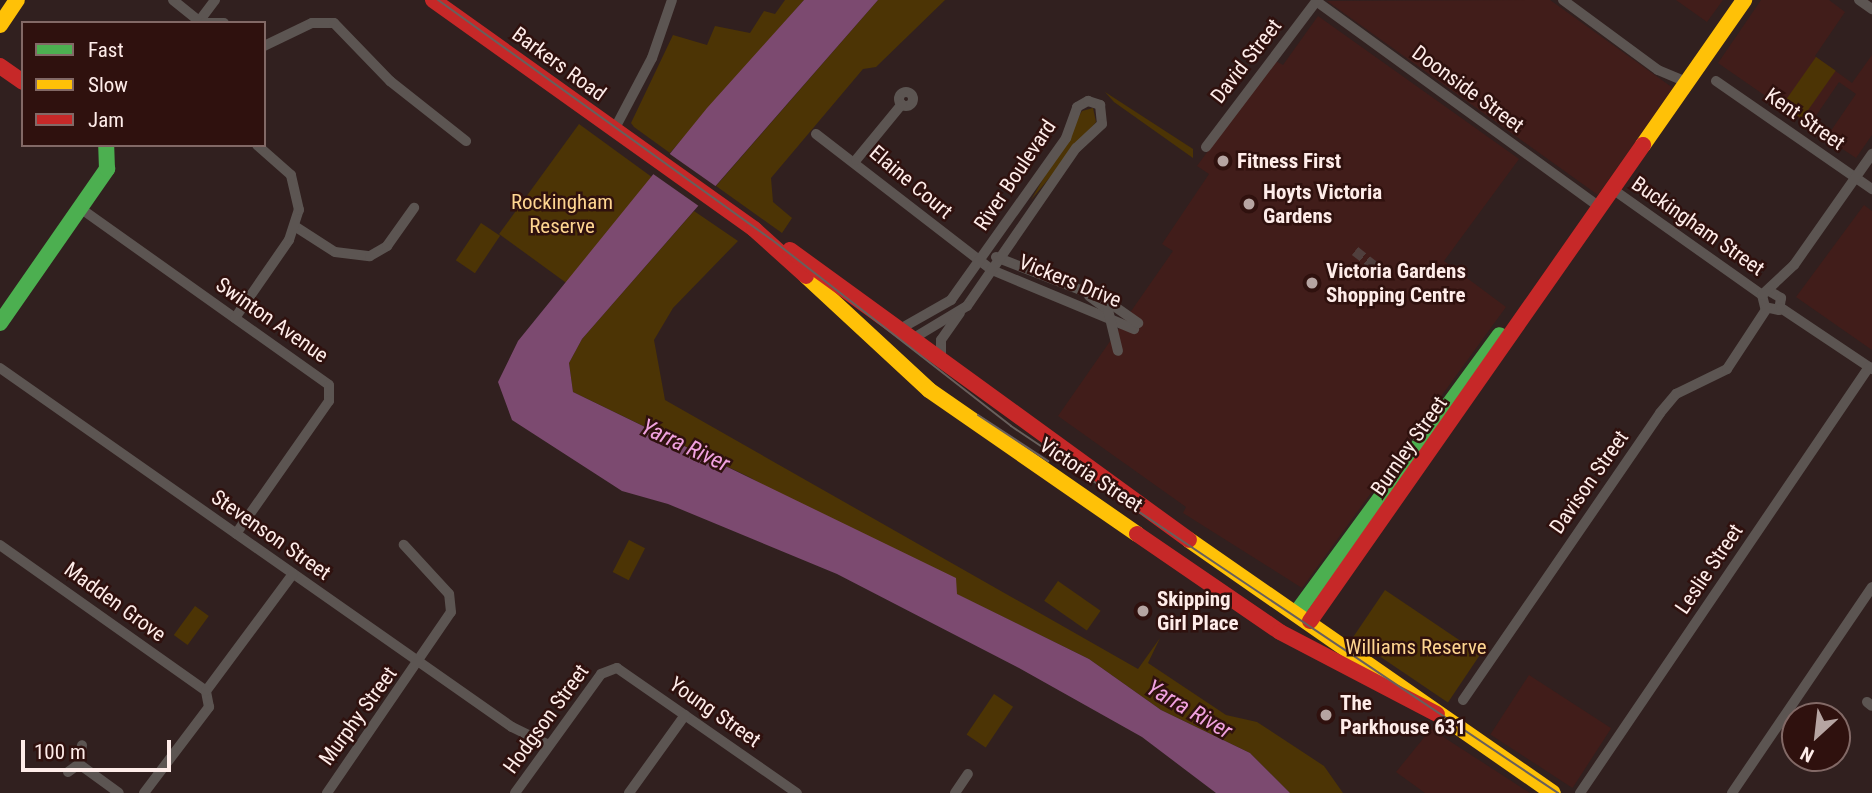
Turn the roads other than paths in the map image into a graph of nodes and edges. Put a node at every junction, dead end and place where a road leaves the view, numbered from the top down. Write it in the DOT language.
graph roads {
  1 [pos="17,0"];
  2 [pos="173,0"];
  3 [pos="215,0"];
  4 [pos="433,0"];
  5 [pos="672,0"];
  6 [pos="1563,0"];
  7 [pos="1744,0"];
  8 [pos="1859,0"];
  9 [pos="1317,1"];
  10 [pos="1872,9"];
  11 [pos="201,21"];
  12 [pos="203,21"];
  13 [pos="0,25"];
  14 [pos="266,45"];
  15 [pos="0,66"];
  16 [pos="21,81"];
  17 [pos="1716,81"];
  18 [pos="1686,82"];
  19 [pos="902,104"];
  20 [pos="620,134"];
  21 [pos="816,134"];
  22 [pos="466,141"];
  23 [pos="106,147"];
  24 [pos="259,147"];
  25 [pos="1206,147"];
  26 [pos="1872,154"];
  27 [pos="856,160"];
  28 [pos="1872,165"];
  29 [pos="1858,179"];
  30 [pos="1611,188"];
  31 [pos="1872,189"];
  32 [pos="1020,205"];
  33 [pos="1598,206"];
  34 [pos="80,208"];
  35 [pos="414,208"];
  36 [pos="1031,213"];
  37 [pos="296,227"];
  38 [pos="754,229"];
  39 [pos="1003,230"];
  40 [pos="1014,237"];
  41 [pos="1816,239"];
  42 [pos="1001,256"];
  43 [pos="980,261"];
  44 [pos="992,270"];
  45 [pos="1068,285"];
  46 [pos="1087,292"];
  47 [pos="1765,293"];
  48 [pos="1063,299"];
  49 [pos="1781,303"];
  50 [pos="967,306"];
  51 [pos="1767,309"];
  52 [pos="1109,317"];
  53 [pos="235,318"];
  54 [pos="0,323"];
  55 [pos="906,334"];
  56 [pos="878,348"];
  57 [pos="1118,351"];
  58 [pos="941,361"];
  59 [pos="0,362"];
  60 [pos="1870,368"];
  61 [pos="5,370"];
  62 [pos="1465,388"];
  63 [pos="1385,487"];
  64 [pos="1398,498"];
  65 [pos="236,534"];
  66 [pos="404,544"];
  67 [pos="0,545"];
  68 [pos="293,574"];
  69 [pos="1872,587"];
  70 [pos="1303,617"];
  71 [pos="1287,637"];
  72 [pos="419,662"];
  73 [pos="608,669"];
  74 [pos="205,691"];
  75 [pos="1463,700"];
  76 [pos="1437,714"];
  77 [pos="685,715"];
  78 [pos="82,745"];
  79 [pos="546,750"];
  80 [pos="79,764"];
  81 [pos="68,772"];
  82 [pos="968,774"];
  83 [pos="118,793"];
  84 [pos="144,793"];
  85 [pos="327,793"];
  86 [pos="515,793"];
  87 [pos="629,793"];
  88 [pos="797,793"];
  89 [pos="954,793"];
  90 [pos="1553,793"];
  91 [pos="1580,793"];
  92 [pos="1732,793"];
  1 -- 13 [label="main road"];
  2 -- 11 [label="street"];
  3 -- 12 [label="street"];
  4 -- 20 [label="main road, Barkers Road"];
  5 -- 20 [label="street"];
  6 -- 18 [label="street"];
  7 -- 18 [label="main road, Burnley Street"];
  8 -- 10 [label="street"];
  9 -- 25 [label="street, David Street"];
  9 -- 33 [label="street, Doonside Street"];
  14 -- 22 [label="street"];
  15 -- 16 [label="main road"];
  17 -- 29 [label="street, Kent Street"];
  18 -- 30 [label="main road, Burnley Street"];
  19 -- 27 [label="street"];
  20 -- 38 [label="main road, Victoria Street"];
  21 -- 27 [label="street, Elaine Court"];
  23 -- 34 [label="main road"];
  24 -- 37 [label="street"];
  26 -- 29 [label="street"];
  27 -- 43 [label="street, Elaine Court"];
  28 -- 29 [label="street"];
  29 -- 31 [label="street, Kent Street"];
  29 -- 41 [label="street"];
  30 -- 33 [label="main road, Burnley Street"];
  30 -- 47 [label="street, Buckingham Street"];
  32 -- 36 [label="street"];
  32 -- 36 [label="street, River Boulevard"];
  32 -- 39 [label="street, River Boulevard"];
  33 -- 62 [label="main road, Burnley Street"];
  34 -- 53 [label="street, Swinton Avenue"];
  34 -- 54 [label="main road"];
  35 -- 37 [label="street"];
  36 -- 40 [label="street, River Boulevard"];
  37 -- 53 [label="street"];
  38 -- 55 [label="main road, Victoria Street"];
  38 -- 56 [label="main road, Victoria Street"];
  39 -- 40 [label="street"];
  39 -- 43 [label="street, River Boulevard"];
  40 -- 42 [label="street, River Boulevard"];
  41 -- 47 [label="street"];
  41 -- 49 [label="street"];
  42 -- 43 [label="street"];
  42 -- 44 [label="street, River Boulevard"];
  42 -- 45 [label="street, Vickers Drive"];
  43 -- 44 [label="street, Elaine Court"];
  43 -- 55 [label="street, River Boulevard"];
  44 -- 48 [label="street, Vickers Drive"];
  44 -- 50 [label="street, River Boulevard"];
  45 -- 46 [label="street, Vickers Drive"];
  45 -- 48 [label="street"];
  46 -- 52 [label="street"];
  46 -- 52 [label="street, Vickers Drive"];
  47 -- 49 [label="street, Buckingham Street"];
  47 -- 51 [label="street"];
  48 -- 52 [label="street, Vickers Drive"];
  49 -- 51 [label="street"];
  49 -- 60 [label="street"];
  50 -- 55 [label="street, River Boulevard"];
  50 -- 58 [label="street, River Boulevard"];
  51 -- 75 [label="street, Davison Street"];
  52 -- 57 [label="street"];
  53 -- 65 [label="street, Swinton Avenue"];
  55 -- 56 [label="main road"];
  55 -- 58 [label="main road, Victoria Street"];
  56 -- 71 [label="main road, Victoria Street"];
  58 -- 70 [label="main road, Victoria Street"];
  59 -- 61 [label="street, Stevenson Street"];
  60 -- 91 [label="street, Leslie Street"];
  61 -- 65 [label="street, Stevenson Street"];
  62 -- 63 [label="main road, Burnley Street"];
  62 -- 64 [label="main road, Burnley Street"];
  63 -- 64 [label="main road"];
  63 -- 70 [label="main road, Burnley Street"];
  64 -- 70 [label="main road, Burnley Street"];
  65 -- 68 [label="street, Stevenson Street"];
  66 -- 72 [label="street, Murphy Street"];
  67 -- 74 [label="street, Madden Grove"];
  68 -- 72 [label="street, Stevenson Street"];
  68 -- 74 [label="street"];
  69 -- 92 [label="street"];
  70 -- 71 [label="main road"];
  70 -- 76 [label="main road, Victoria Street"];
  71 -- 76 [label="main road, Victoria Street"];
  72 -- 79 [label="street, Stevenson Street"];
  72 -- 85 [label="street, Murphy Street"];
  73 -- 77 [label="street, Young Street"];
  73 -- 79 [label="street, Hodgson Street"];
  74 -- 84 [label="street"];
  76 -- 90 [label="main road, Victoria Street"];
  77 -- 87 [label="street"];
  77 -- 88 [label="street, Young Street"];
  78 -- 80 [label="street"];
  79 -- 86 [label="street, Hodgson Street"];
  80 -- 81 [label="street"];
  80 -- 83 [label="street"];
  82 -- 89 [label="street"];
}
